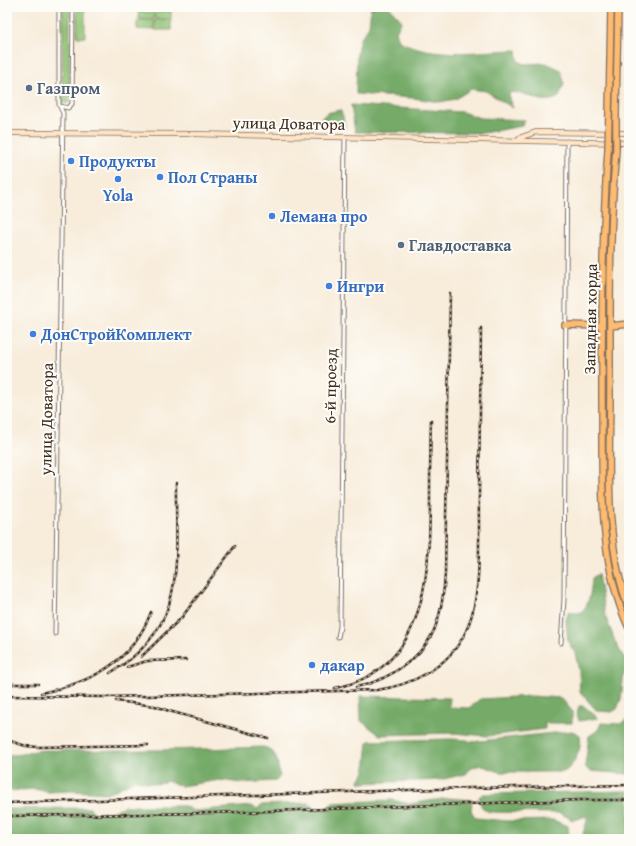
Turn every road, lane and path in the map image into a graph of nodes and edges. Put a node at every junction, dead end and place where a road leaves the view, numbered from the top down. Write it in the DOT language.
graph roads {
  1 [pos="59,7"];
  2 [pos="73,7"];
  3 [pos="611,7"];
  4 [pos="618,7"];
  5 [pos="59,105"];
  6 [pos="68,108"];
  7 [pos="63,113"];
  8 [pos="7,133"];
  9 [pos="62,133"];
  10 [pos="629,133"];
  11 [pos="345,137"];
  12 [pos="515,140"];
  13 [pos="566,141"];
  14 [pos="629,144"];
  15 [pos="629,324"];
  16 [pos="565,325"];
  17 [pos="602,326"];
  18 [pos="610,326"];
  19 [pos="629,609"];
  20 [pos="629,628"];
  21 [pos="55,634"];
  22 [pos="338,636"];
  23 [pos="561,642"];
  1 -- 5 [label="street"];
  2 -- 6 [label="street"];
  3 -- 17 [label="highway, Западная хорда, bridge"];
  4 -- 18 [label="highway, Западная хорда, bridge"];
  5 -- 6 [label="street"];
  5 -- 7 [label="street"];
  6 -- 7 [label="street"];
  7 -- 9 [label="street"];
  8 -- 9 [label="street, улица Доватора"];
  9 -- 11 [label="street, улица Доватора"];
  9 -- 21 [label="street, улица Доватора"];
  10 -- 12 [label="street, улица Доватора"];
  11 -- 12 [label="street, улица Доватора"];
  11 -- 22 [label="street, 6-й проезд"];
  12 -- 13 [label="street, улица Доватора"];
  13 -- 14 [label="street, улица Доватора"];
  13 -- 16 [label="street"];
  15 -- 18 [label="highway"];
  16 -- 17 [label="highway"];
  16 -- 23 [label="street"];
  17 -- 20 [label="highway, Западная хорда"];
  18 -- 19 [label="highway, Западная хорда"];
}
